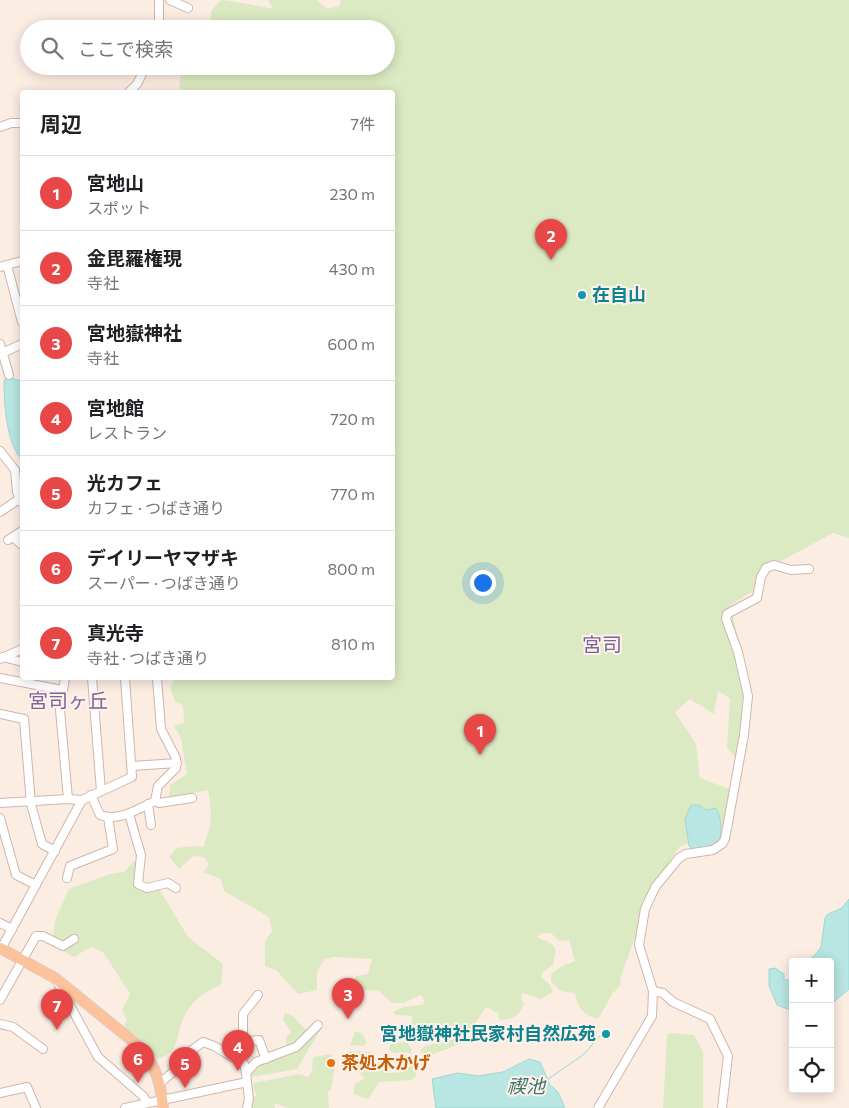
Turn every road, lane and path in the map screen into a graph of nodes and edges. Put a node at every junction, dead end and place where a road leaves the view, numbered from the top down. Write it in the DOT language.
graph roads {
  1 [pos="158,0"];
  2 [pos="170,0"];
  3 [pos="188,8"];
  4 [pos="159,20"];
  5 [pos="142,75"];
  6 [pos="132,90"];
  7 [pos="20,123"];
  8 [pos="0,127"];
  9 [pos="20,262"];
  10 [pos="4,266"];
  11 [pos="20,316"];
  12 [pos="0,344"];
  13 [pos="20,345"];
  14 [pos="1,354"];
  15 [pos="9,375"];
  16 [pos="0,451"];
  17 [pos="19,471"];
  18 [pos="20,497"];
  19 [pos="20,501"];
  20 [pos="0,512"];
  21 [pos="20,532"];
  22 [pos="20,544"];
  23 [pos="809,569"];
  24 [pos="20,650"];
  25 [pos="2,658"];
  26 [pos="20,662"];
  27 [pos="0,678"];
  28 [pos="64,680"];
  29 [pos="92,680"];
  30 [pos="125,680"];
  31 [pos="158,680"];
  32 [pos="62,690"];
  33 [pos="0,714"];
  34 [pos="177,763"];
  35 [pos="132,766"];
  36 [pos="101,791"];
  37 [pos="91,795"];
  38 [pos="192,798"];
  39 [pos="68,799"];
  40 [pos="82,800"];
  41 [pos="30,801"];
  42 [pos="0,803"];
  43 [pos="151,803"];
  44 [pos="129,814"];
  45 [pos="108,817"];
  46 [pos="0,818"];
  47 [pos="151,825"];
  48 [pos="54,851"];
  49 [pos="67,878"];
  50 [pos="36,886"];
  51 [pos="176,888"];
  52 [pos="0,923"];
  53 [pos="12,929"];
  54 [pos="74,939"];
  55 [pos="1,948"];
  56 [pos="22,960"];
  57 [pos="55,978"];
  58 [pos="653,991"];
  59 [pos="258,995"];
  60 [pos="0,1000"];
  61 [pos="0,1024"];
  62 [pos="318,1025"];
  63 [pos="243,1042"];
  64 [pos="44,1049"];
  65 [pos="227,1053"];
  66 [pos="266,1059"];
  67 [pos="246,1073"];
  68 [pos="247,1082"];
  69 [pos="160,1083"];
  70 [pos="0,1093"];
  71 [pos="148,1103"];
  72 [pos="163,1104"];
  73 [pos="36,1108"];
  74 [pos="125,1108"];
  75 [pos="247,1108"];
  76 [pos="598,1108"];
  77 [pos="722,1108"];
  1 -- 4 [label="street"];
  2 -- 3 [label="street"];
  5 -- 6 [label="street"];
  7 -- 8 [label="street"];
  9 -- 10 [label="street"];
  10 -- 11 [label="street"];
  12 -- 14 [label="street"];
  13 -- 14 [label="street"];
  14 -- 15 [label="street"];
  16 -- 17 [label="street"];
  17 -- 18 [label="street"];
  19 -- 20 [label="street"];
  21 -- 22 [label="street"];
  23 -- 58 [label="street"];
  24 -- 25 [label="street"];
  25 -- 26 [label="street"];
  27 -- 32 [label="street"];
  28 -- 32 [label="street"];
  29 -- 36 [label="street"];
  30 -- 35 [label="street"];
  31 -- 34 [label="street"];
  32 -- 39 [label="street"];
  33 -- 41 [label="street"];
  34 -- 35 [label="street"];
  34 -- 43 [label="street"];
  35 -- 36 [label="street"];
  36 -- 37 [label="street"];
  37 -- 40 [label="street"];
  37 -- 45 [label="street"];
  38 -- 43 [label="street"];
  39 -- 40 [label="street"];
  39 -- 41 [label="street"];
  40 -- 48 [label="street"];
  41 -- 42 [label="street"];
  41 -- 48 [label="street"];
  43 -- 44 [label="street"];
  43 -- 47 [label="street"];
  44 -- 45 [label="street"];
  44 -- 51 [label="street"];
  45 -- 49 [label="street"];
  46 -- 50 [label="street"];
  48 -- 50 [label="street"];
  50 -- 53 [label="street"];
  52 -- 53 [label="street"];
  53 -- 55 [label="street"];
  54 -- 56 [label="street"];
  55 -- 56 [label="main road"];
  56 -- 57 [label="main road"];
  56 -- 60 [label="street"];
  57 -- 69 [label="main road"];
  57 -- 71 [label="street"];
  58 -- 76 [label="street"];
  58 -- 77 [label="street"];
  59 -- 63 [label="street"];
  61 -- 64 [label="street"];
  62 -- 66 [label="street"];
  63 -- 65 [label="street"];
  63 -- 66 [label="street"];
  65 -- 67 [label="street"];
  65 -- 69 [label="street"];
  66 -- 67 [label="street"];
  67 -- 68 [label="street"];
  68 -- 72 [label="street"];
  68 -- 75 [label="street"];
  69 -- 72 [label="main road"];
  70 -- 73 [label="street"];
  71 -- 72 [label="street"];
  71 -- 74 [label="street"];
}
